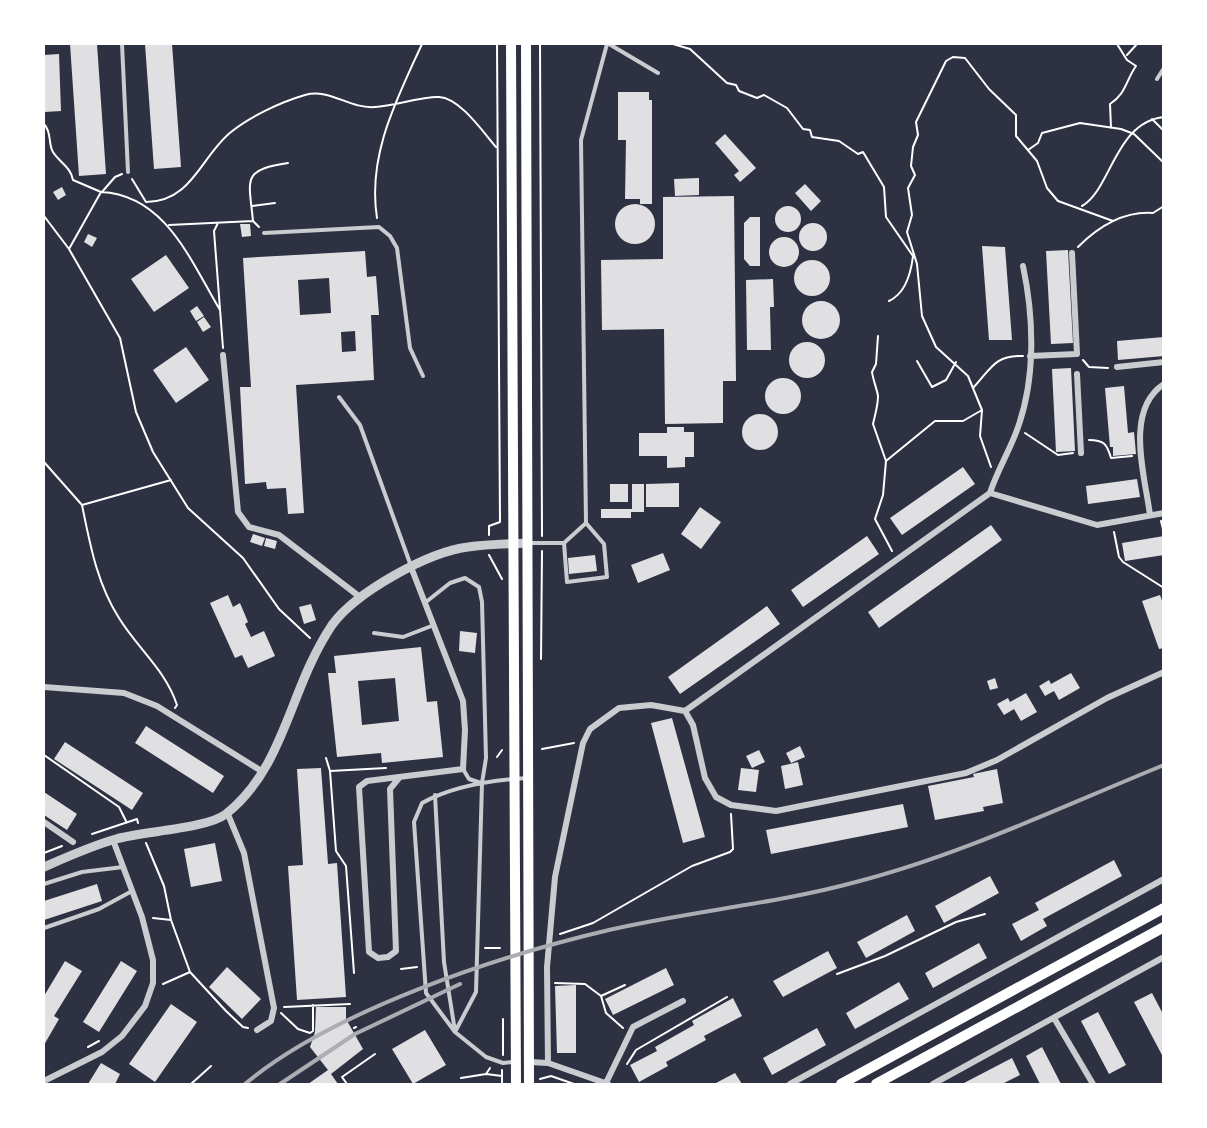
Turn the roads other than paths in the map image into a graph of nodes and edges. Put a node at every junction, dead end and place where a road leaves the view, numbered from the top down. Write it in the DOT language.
graph roads {
  1 [pos="122,44"];
  2 [pos="511,44"];
  3 [pos="526,44"];
  4 [pos="608,44"];
  5 [pos="1164,68"];
  6 [pos="658,73"];
  7 [pos="1157,79"];
  8 [pos="128,172"];
  9 [pos="264,232"];
  10 [pos="1072,253"];
  11 [pos="1023,266"];
  12 [pos="223,355"];
  13 [pos="1030,356"];
  14 [pos="1164,362"];
  15 [pos="1117,367"];
  16 [pos="1077,374"];
  17 [pos="423,376"];
  18 [pos="1164,384"];
  19 [pos="339,397"];
  20 [pos="1081,453"];
  21 [pos="990,494"];
  22 [pos="1164,513"];
  23 [pos="1150,515"];
  24 [pos="586,523"];
  25 [pos="527,543"];
  26 [pos="564,543"];
  27 [pos="514,544"];
  28 [pos="411,567"];
  29 [pos="360,597"];
  30 [pos="426,602"];
  31 [pos="435,625"];
  32 [pos="374,633"];
  33 [pos="1164,672"];
  34 [pos="44,687"];
  35 [pos="685,711"];
  36 [pos="463,769"];
  37 [pos="263,772"];
  38 [pos="399,778"];
  39 [pos="528,778"];
  40 [pos="515,779"];
  41 [pos="482,783"];
  42 [pos="435,795"];
  43 [pos="227,812"];
  44 [pos="44,822"];
  45 [pos="113,840"];
  46 [pos="73,842"];
  47 [pos="44,867"];
  48 [pos="123,867"];
  49 [pos="1164,879"];
  50 [pos="44,884"];
  51 [pos="132,891"];
  52 [pos="1164,908"];
  53 [pos="1164,927"];
  54 [pos="44,928"];
  55 [pos="1163,958"];
  56 [pos="683,1001"];
  57 [pos="1054,1018"];
  58 [pos="257,1030"];
  59 [pos="455,1032"];
  60 [pos="515,1062"];
  61 [pos="529,1062"];
  62 [pos="548,1063"];
  63 [pos="44,1081"];
  64 [pos="533,1082"];
  65 [pos="516,1084"];
  66 [pos="607,1084"];
  67 [pos="790,1084"];
  68 [pos="841,1084"];
  69 [pos="876,1084"];
  70 [pos="934,1084"];
  71 [pos="1093,1084"];
  1 -- 8 [label="lane"];
  2 -- 27 [label="main road"];
  3 -- 25 [label="main road"];
  4 -- 6 [label="lane"];
  4 -- 24 [label="lane"];
  5 -- 7 [label="lane"];
  9 -- 17 [label="lane"];
  10 -- 13 [label="street"];
  11 -- 13 [label="street"];
  12 -- 29 [label="street"];
  13 -- 21 [label="street"];
  14 -- 15 [label="street"];
  16 -- 20 [label="street"];
  18 -- 23 [label="street"];
  19 -- 28 [label="lane"];
  21 -- 23 [label="street"];
  21 -- 35 [label="street"];
  22 -- 23 [label="street"];
  24 -- 26 [label="lane"];
  24 -- 26 [label="lane"];
  25 -- 26 [label="lane"];
  25 -- 27 [label="street"];
  25 -- 39 [label="main road"];
  27 -- 28 [label="street"];
  27 -- 40 [label="main road"];
  28 -- 29 [label="street"];
  28 -- 30 [label="street"];
  29 -- 37 [label="street"];
  30 -- 31 [label="street"];
  30 -- 41 [label="lane"];
  31 -- 32 [label="lane"];
  31 -- 36 [label="street"];
  33 -- 35 [label="street"];
  34 -- 37 [label="street"];
  35 -- 62 [label="street"];
  36 -- 38 [label="street"];
  36 -- 41 [label="lane"];
  37 -- 43 [label="street"];
  38 -- 38 [label="street"];
  39 -- 40 [label="lane"];
  39 -- 61 [label="main road"];
  40 -- 41 [label="lane"];
  40 -- 60 [label="main road"];
  41 -- 42 [label="lane"];
  41 -- 59 [label="lane"];
  42 -- 59 [label="lane"];
  42 -- 59 [label="lane"];
  43 -- 45 [label="street"];
  43 -- 58 [label="street"];
  44 -- 46 [label="street"];
  45 -- 47 [label="street"];
  45 -- 48 [label="street"];
  48 -- 50 [label="lane"];
  48 -- 51 [label="street"];
  49 -- 67 [label="street"];
  51 -- 54 [label="lane"];
  51 -- 63 [label="street"];
  52 -- 68 [label="main road"];
  53 -- 69 [label="main road"];
  55 -- 57 [label="street"];
  56 -- 66 [label="street"];
  57 -- 70 [label="street"];
  57 -- 71 [label="street"];
  59 -- 60 [label="lane"];
  60 -- 61 [label="main road"];
  60 -- 65 [label="main road"];
  61 -- 62 [label="street"];
  61 -- 64 [label="main road"];
  62 -- 66 [label="street"];
}
